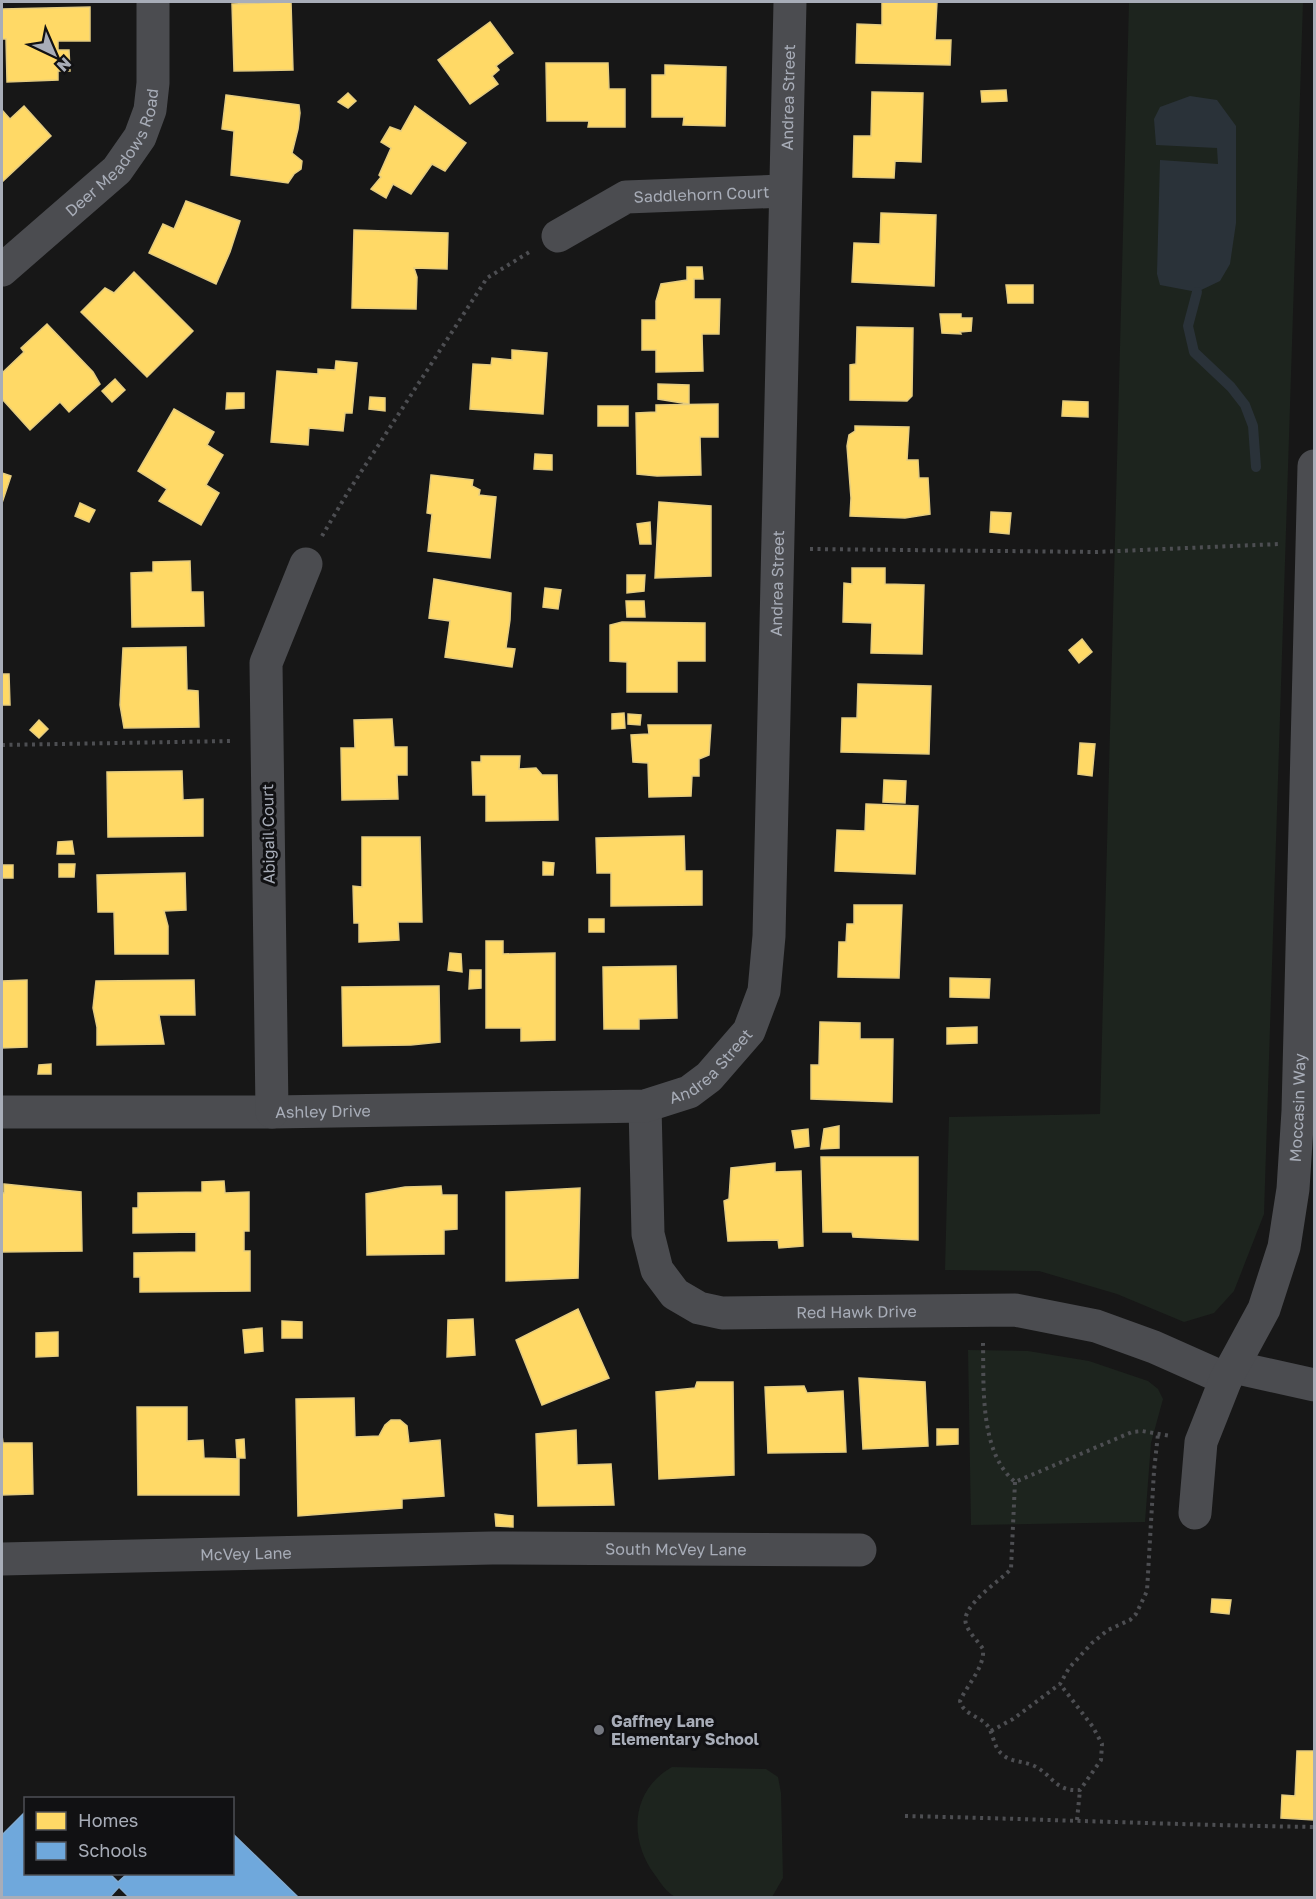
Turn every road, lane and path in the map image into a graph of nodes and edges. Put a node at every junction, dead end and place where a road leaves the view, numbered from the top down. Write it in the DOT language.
graph roads {
  1 [pos="153,2"];
  2 [pos="790,2"];
  3 [pos="785,191"];
  4 [pos="558,236"];
  5 [pos="2,270"];
  6 [pos="1314,466"];
  7 [pos="1313,542"];
  8 [pos="777,548"];
  9 [pos="306,564"];
  10 [pos="267,741"];
  11 [pos="2,745"];
  12 [pos="645,1106"];
  13 [pos="2,1112"];
  14 [pos="272,1112"];
  15 [pos="1306,1126"];
  16 [pos="982,1310"];
  17 [pos="1230,1373"];
  18 [pos="1314,1385"];
  19 [pos="1158,1434"];
  20 [pos="1201,1442"];
  21 [pos="1015,1482"];
  22 [pos="1195,1513"];
  23 [pos="492,1548"];
  24 [pos="860,1550"];
  25 [pos="2,1558"];
  26 [pos="1060,1684"];
  27 [pos="991,1731"];
  28 [pos="1080,1790"];
  29 [pos="905,1816"];
  30 [pos="1077,1820"];
  31 [pos="1314,1827"];
  1 -- 5 [label="street, Deer Meadows Road"];
  2 -- 3 [label="street, Andrea Street"];
  3 -- 4 [label="street, Saddlehorn Court"];
  3 -- 8 [label="street, Andrea Street"];
  4 -- 9 [label="path"];
  6 -- 7 [label="street, Moccasin Way"];
  7 -- 8 [label="path"];
  7 -- 15 [label="street, Moccasin Way"];
  8 -- 12 [label="street, Andrea Street"];
  9 -- 10 [label="street, Abigail Court"];
  10 -- 11 [label="path"];
  10 -- 14 [label="street, Abigail Court"];
  12 -- 14 [label="street, Ashley Drive"];
  12 -- 16 [label="street, Red Hawk Drive"];
  13 -- 14 [label="street, Ashley Drive"];
  15 -- 17 [label="street, Moccasin Way"];
  16 -- 17 [label="street, Red Hawk Drive"];
  16 -- 21 [label="path"];
  17 -- 18 [label="street, Red Hawk Drive"];
  17 -- 20 [label="street, Moccasin Way"];
  19 -- 20 [label="path"];
  19 -- 21 [label="path"];
  19 -- 26 [label="path"];
  20 -- 22 [label="street, Moccasin Way"];
  21 -- 27 [label="path"];
  23 -- 24 [label="street, South McVey Lane"];
  23 -- 25 [label="street, McVey Lane"];
  26 -- 27 [label="path"];
  26 -- 28 [label="path"];
  27 -- 28 [label="path"];
  28 -- 30 [label="path"];
  29 -- 30 [label="path"];
  30 -- 31 [label="path"];
}
